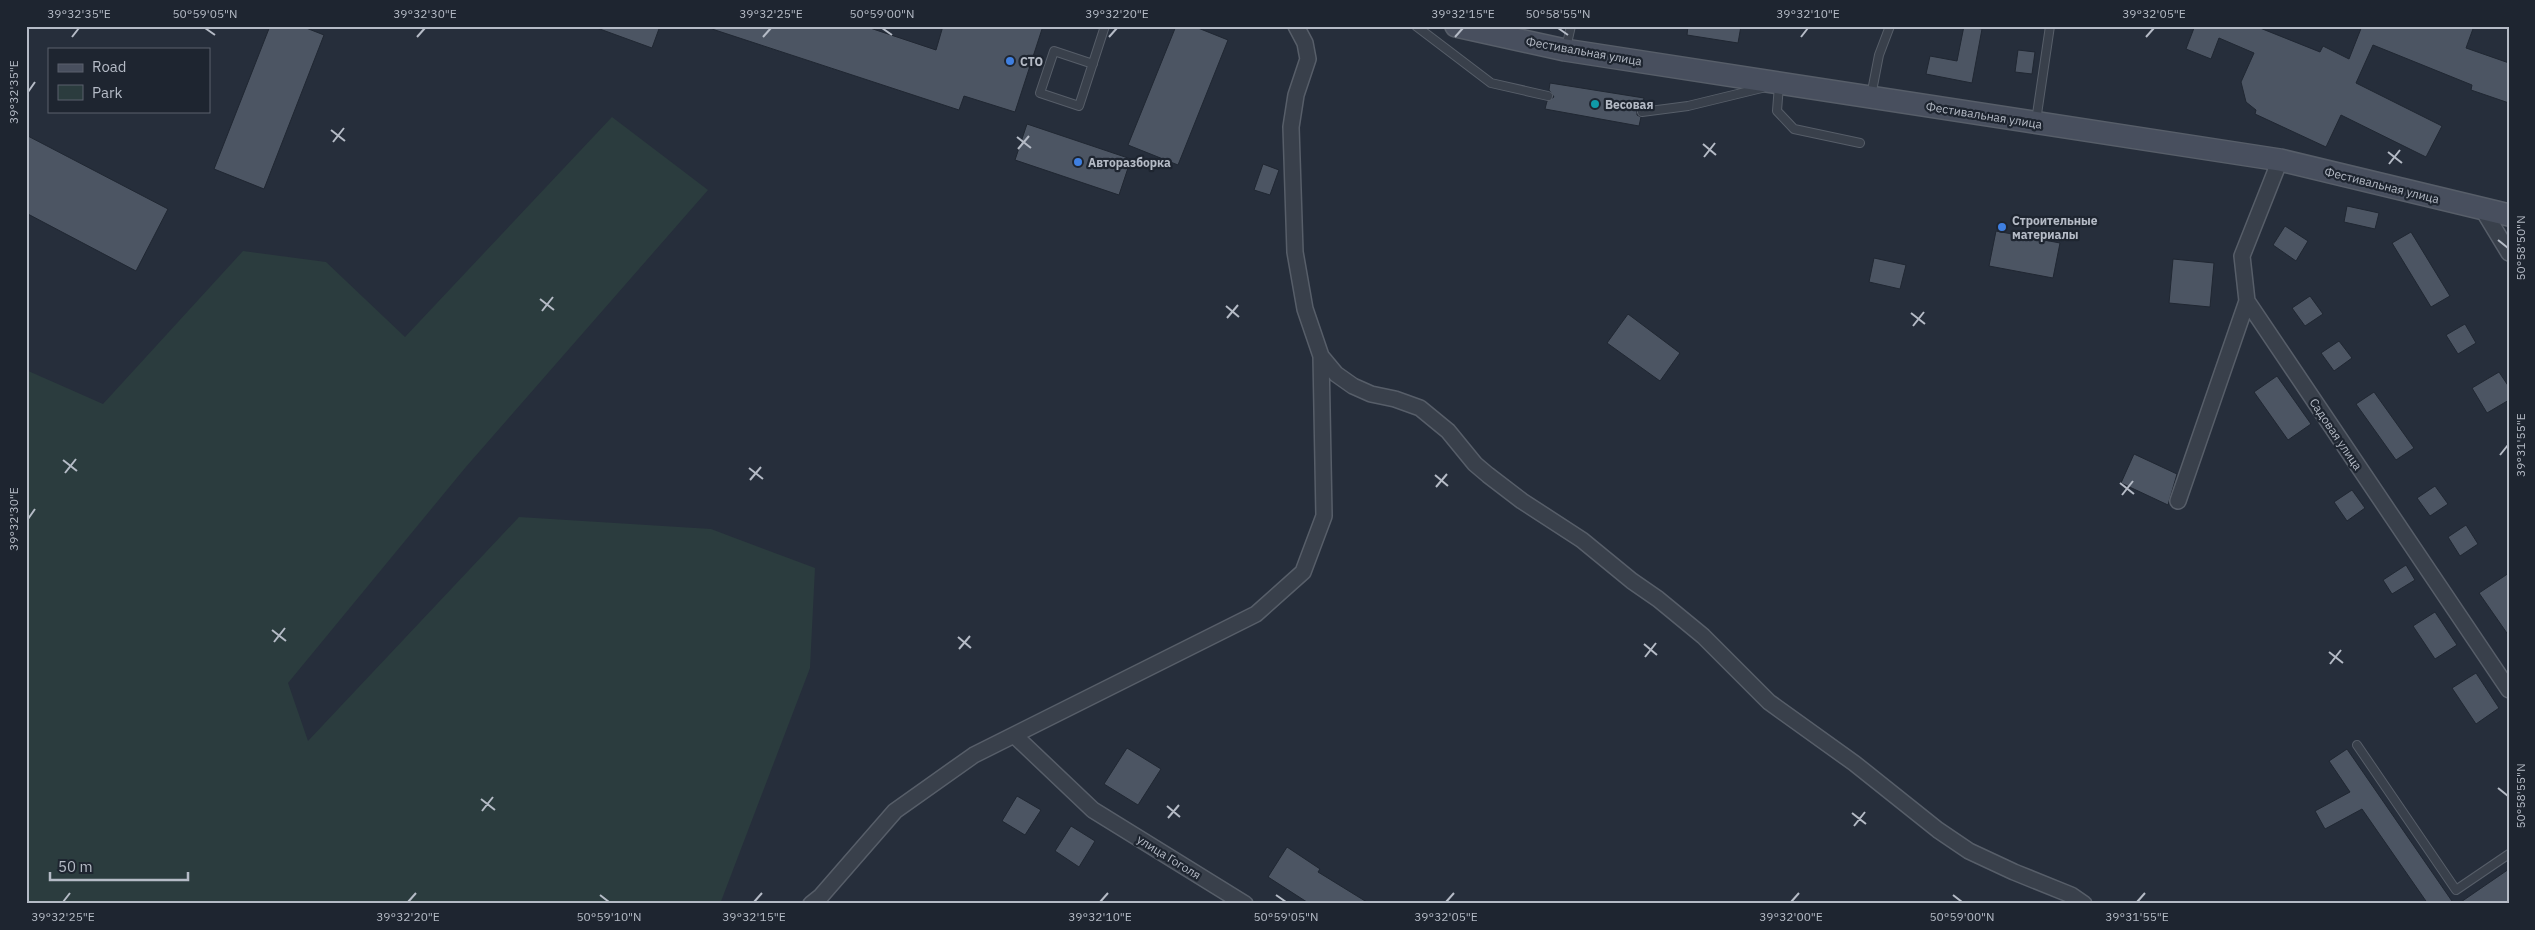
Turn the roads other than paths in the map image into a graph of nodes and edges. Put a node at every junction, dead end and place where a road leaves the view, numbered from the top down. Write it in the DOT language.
graph roads {
  1 [pos="1105,26"];
  2 [pos="1296,26"];
  3 [pos="1416,26"];
  4 [pos="1456,26"];
  5 [pos="1571,26"];
  6 [pos="1890,26"];
  7 [pos="2050,26"];
  8 [pos="1566,50"];
  9 [pos="1093,64"];
  10 [pos="1779,84"];
  11 [pos="1548,96"];
  12 [pos="1871,98"];
  13 [pos="1642,112"];
  14 [pos="2036,123"];
  15 [pos="1860,143"];
  16 [pos="2280,160"];
  17 [pos="2484,210"];
  18 [pos="2509,215"];
  19 [pos="2509,253"];
  20 [pos="2247,301"];
  21 [pos="1320,356"];
  22 [pos="2178,501"];
  23 [pos="2509,690"];
  24 [pos="1014,735"];
  25 [pos="2357,745"];
  26 [pos="2509,854"];
  27 [pos="821,901"];
  28 [pos="1245,904"];
  29 [pos="2084,904"];
  1 -- 9 [label="lane"];
  2 -- 21 [label="street"];
  3 -- 11 [label="lane"];
  4 -- 8 [label="main road, Фестивальная улица"];
  5 -- 8 [label="lane"];
  6 -- 12 [label="lane"];
  7 -- 14 [label="lane"];
  8 -- 10 [label="main road, Фестивальная улица"];
  9 -- 9 [label="lane"];
  10 -- 12 [label="main road, Фестивальная улица"];
  10 -- 13 [label="lane"];
  10 -- 15 [label="lane"];
  12 -- 14 [label="main road, Фестивальная улица"];
  14 -- 16 [label="main road, Фестивальная улица"];
  16 -- 17 [label="main road, Фестивальная улица"];
  16 -- 20 [label="street, Садовая улица"];
  17 -- 18 [label="main road, Фестивальная улица"];
  17 -- 19 [label="street"];
  20 -- 22 [label="street"];
  20 -- 23 [label="street, Садовая улица"];
  21 -- 24 [label="street"];
  21 -- 29 [label="street"];
  24 -- 27 [label="street"];
  24 -- 28 [label="street, улица Гоголя"];
  25 -- 26 [label="lane"];
}
